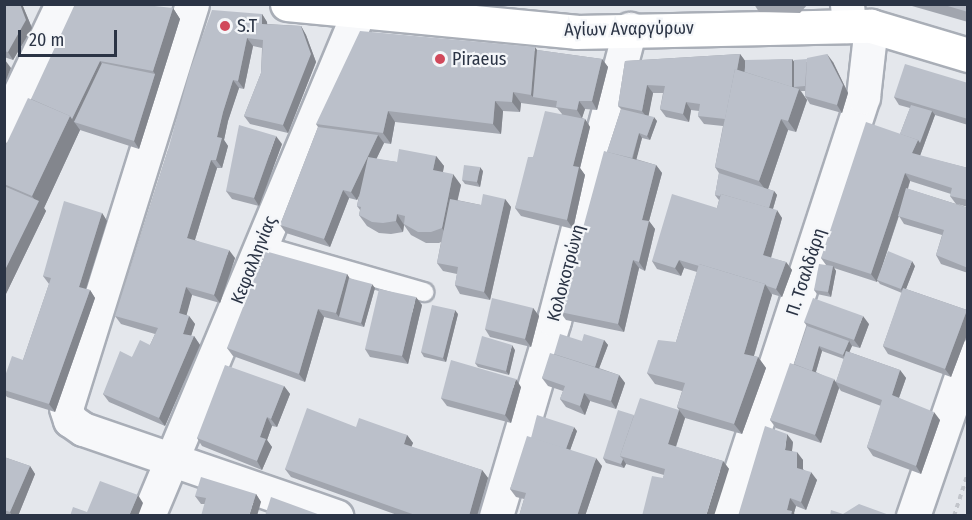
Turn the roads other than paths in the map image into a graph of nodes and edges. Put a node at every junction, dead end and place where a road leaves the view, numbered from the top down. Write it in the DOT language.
graph roads {
  1 [pos="62,4"];
  2 [pos="192,4"];
  3 [pos="287,4"];
  4 [pos="360,8"];
  5 [pos="856,19"];
  6 [pos="630,29"];
  7 [pos="968,55"];
  8 [pos="5,123"];
  9 [pos="260,245"];
  10 [pos="424,292"];
  11 [pos="968,356"];
  12 [pos="173,459"];
  13 [pos="148,516"];
  14 [pos="336,516"];
  15 [pos="496,516"];
  16 [pos="726,516"];
  17 [pos="913,516"];
  1 -- 8 [label="street"];
  2 -- 12 [label="street"];
  3 -- 4 [label="main road, Αγίων Αναργύρων"];
  4 -- 6 [label="main road, Αγίων Αναργύρων"];
  4 -- 9 [label="street, Κεφαλληνίας"];
  5 -- 6 [label="main road, Αγίων Αναργύρων"];
  5 -- 7 [label="main road, Αγίων Αναργύρων"];
  5 -- 16 [label="street, Π. Τσαλδάρη"];
  6 -- 15 [label="street, Κολοκοτρώνη"];
  9 -- 10 [label="lane"];
  9 -- 12 [label="street, Κεφαλληνίας"];
  11 -- 17 [label="street"];
  12 -- 13 [label="street, Κεφαλληνίας"];
  12 -- 14 [label="street"];
}
